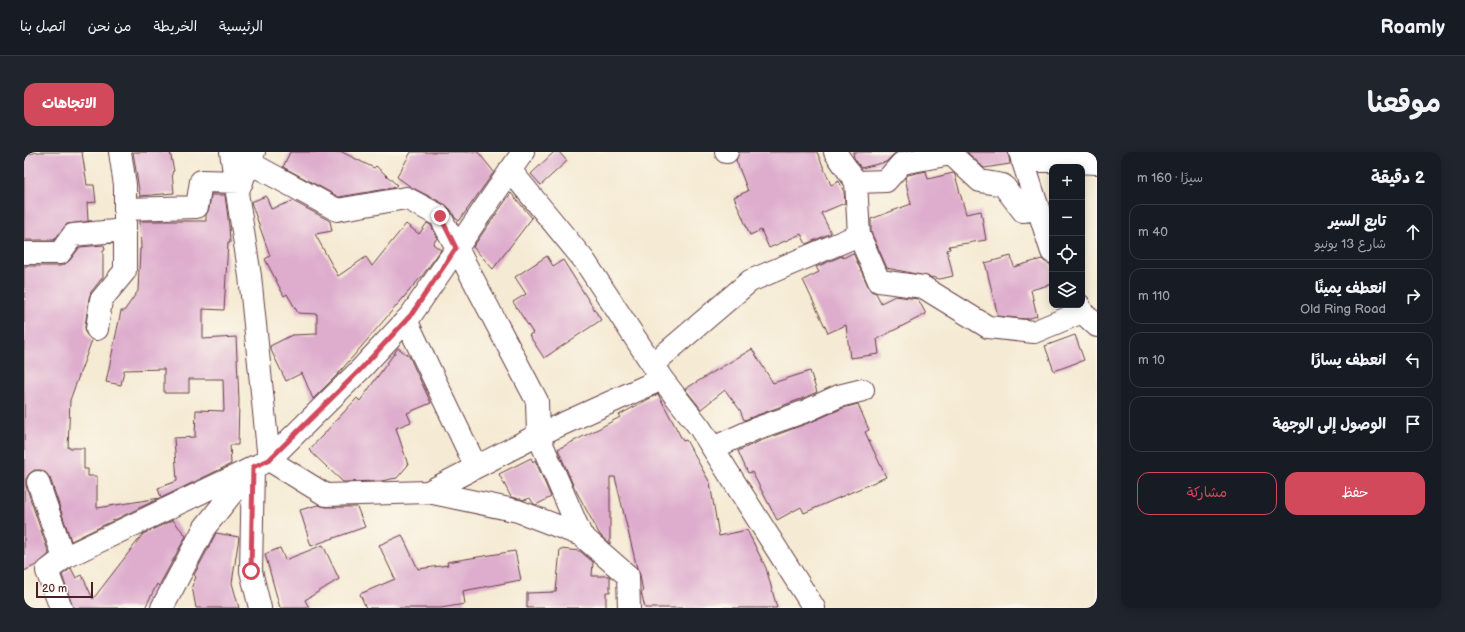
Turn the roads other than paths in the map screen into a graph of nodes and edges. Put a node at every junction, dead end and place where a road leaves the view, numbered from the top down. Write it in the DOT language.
graph roads {
  1 [pos="120,152"];
  2 [pos="231,152"];
  3 [pos="523,152"];
  4 [pos="835,152"];
  5 [pos="1021,156"];
  6 [pos="900,157"];
  7 [pos="1097,163"];
  8 [pos="510,170"];
  9 [pos="244,174"];
  10 [pos="856,182"];
  11 [pos="1037,209"];
  12 [pos="125,219"];
  13 [pos="859,236"];
  14 [pos="1049,243"];
  15 [pos="456,248"];
  16 [pos="24,253"];
  17 [pos="1086,314"];
  18 [pos="406,320"];
  19 [pos="97,329"];
  20 [pos="658,372"];
  21 [pos="862,390"];
  22 [pos="538,435"];
  23 [pos="713,448"];
  24 [pos="261,463"];
  25 [pos="476,467"];
  26 [pos="38,482"];
  27 [pos="428,492"];
  28 [pos="581,535"];
  29 [pos="64,558"];
  30 [pos="61,608"];
  31 [pos="162,608"];
  32 [pos="260,608"];
  33 [pos="629,608"];
  34 [pos="814,608"];
  1 -- 12 [label="street"];
  2 -- 9 [label="street"];
  3 -- 8 [label="street"];
  4 -- 10 [label="street"];
  5 -- 7 [label="street"];
  5 -- 11 [label="street"];
  6 -- 10 [label="street"];
  6 -- 11 [label="street"];
  8 -- 15 [label="street"];
  8 -- 20 [label="street"];
  9 -- 12 [label="street"];
  9 -- 15 [label="street"];
  9 -- 24 [label="street"];
  10 -- 13 [label="street"];
  11 -- 14 [label="street"];
  12 -- 16 [label="street"];
  12 -- 19 [label="street"];
  13 -- 17 [label="street"];
  13 -- 20 [label="street"];
  15 -- 18 [label="street"];
  15 -- 22 [label="street"];
  18 -- 24 [label="street"];
  18 -- 25 [label="street"];
  20 -- 22 [label="street"];
  20 -- 23 [label="street"];
  21 -- 23 [label="street"];
  22 -- 25 [label="street"];
  22 -- 28 [label="street"];
  23 -- 34 [label="street"];
  24 -- 27 [label="street"];
  24 -- 29 [label="street"];
  24 -- 31 [label="street"];
  24 -- 32 [label="street"];
  25 -- 27 [label="street"];
  26 -- 29 [label="street"];
  27 -- 28 [label="street"];
  28 -- 33 [label="street"];
  29 -- 30 [label="street"];
}
